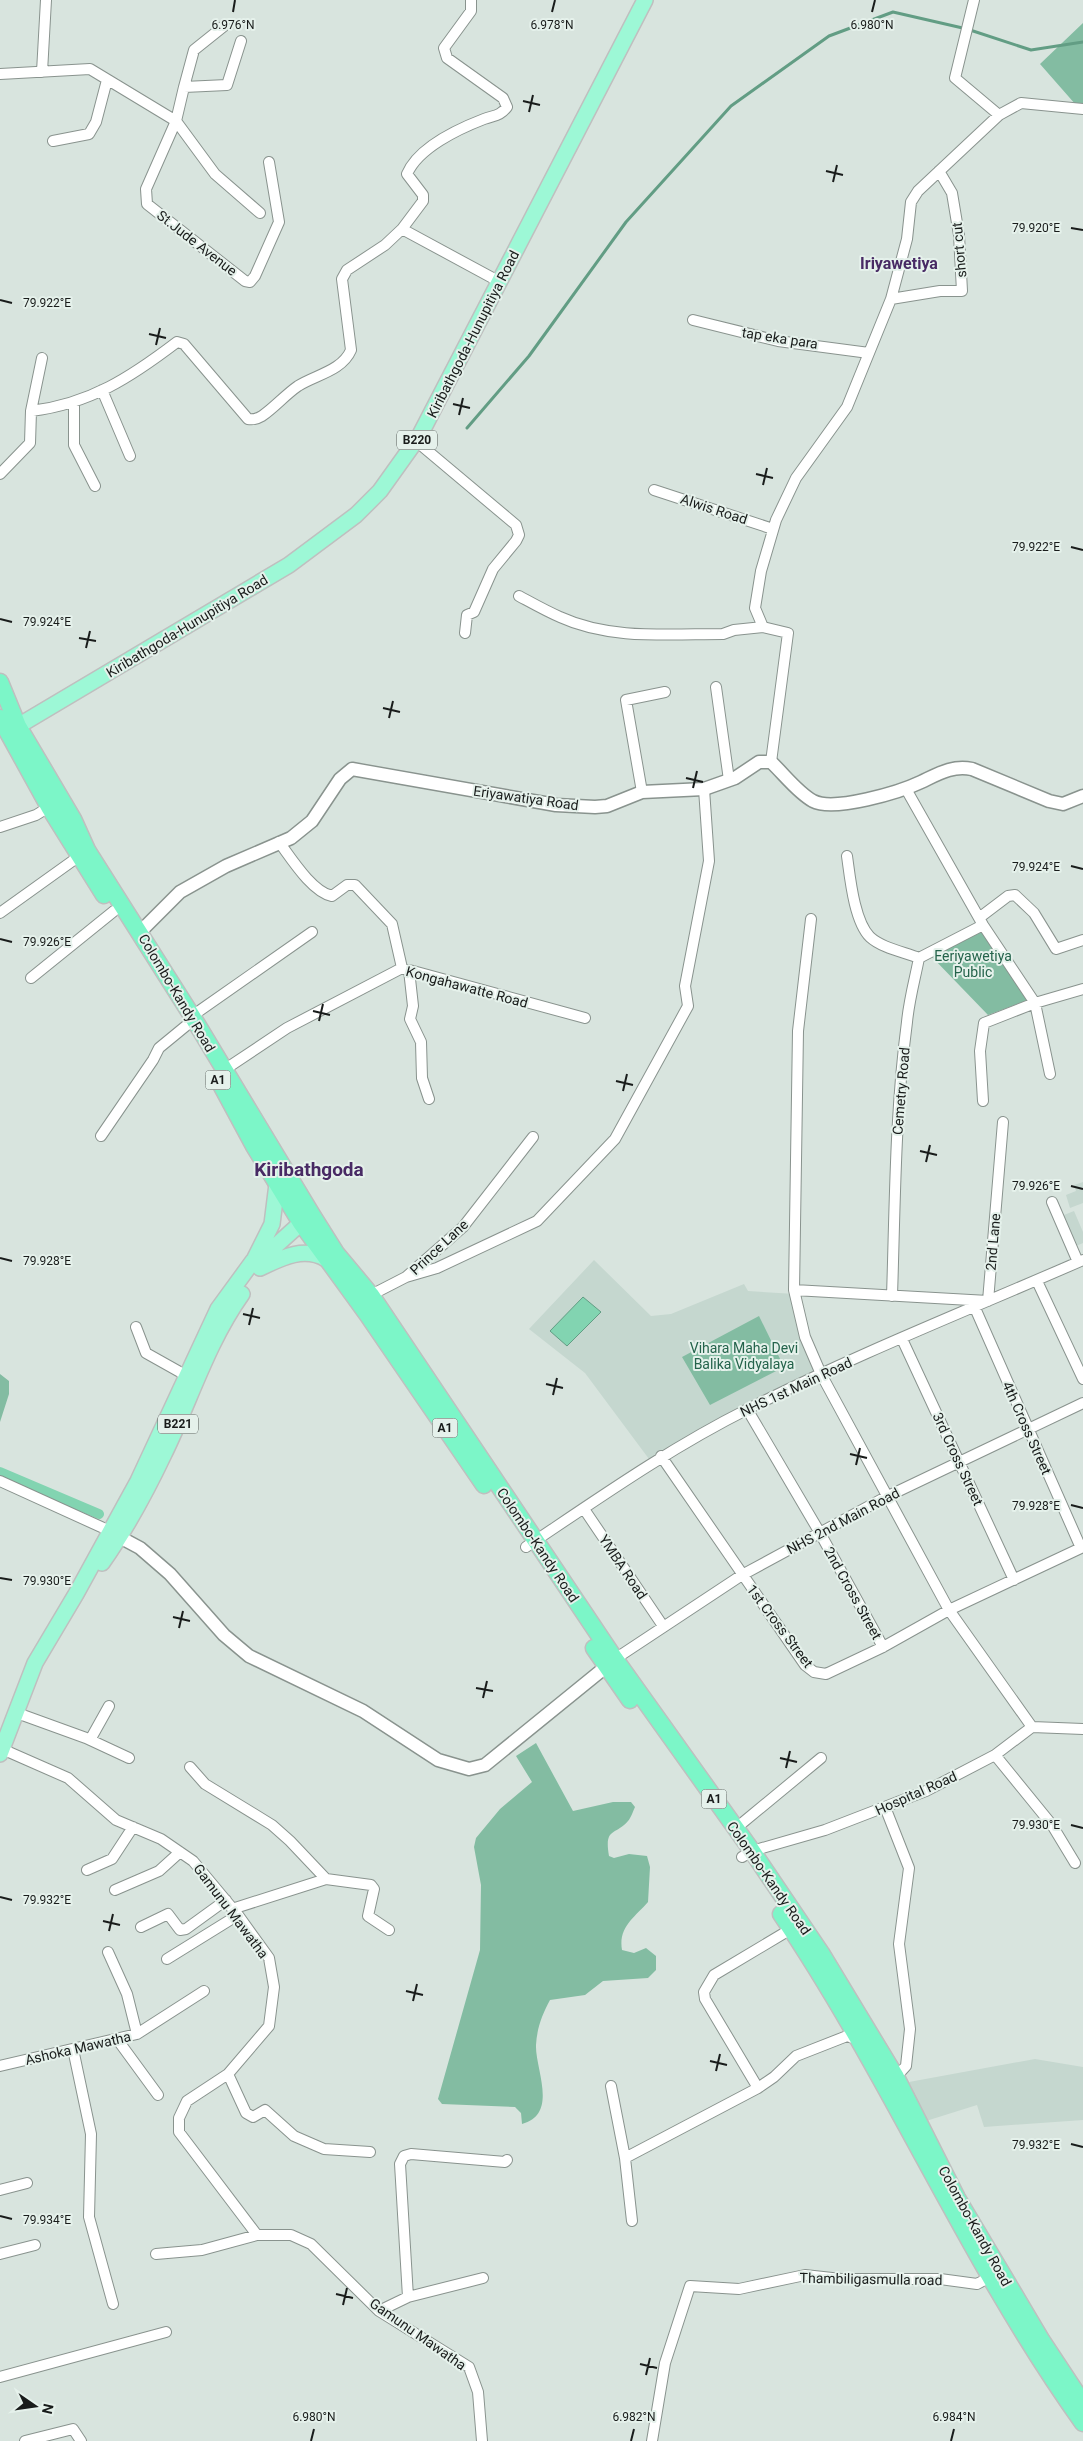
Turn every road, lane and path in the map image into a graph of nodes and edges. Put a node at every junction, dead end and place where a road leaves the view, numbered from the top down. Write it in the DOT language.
graph roads {
  1 [pos="46,0"];
  2 [pos="471,0"];
  3 [pos="645,0"];
  4 [pos="974,0"];
  5 [pos="224,26"];
  6 [pos="241,41"];
  7 [pos="42,72"];
  8 [pos="0,74"];
  9 [pos="107,80"];
  10 [pos="184,87"];
  11 [pos="1083,109"];
  12 [pos="999,115"];
  13 [pos="176,121"];
  14 [pos="53,141"];
  15 [pos="270,162"];
  16 [pos="939,171"];
  17 [pos="260,214"];
  18 [pos="402,229"];
  19 [pos="500,282"];
  20 [pos="891,299"];
  21 [pos="693,320"];
  22 [pos="869,353"];
  23 [pos="42,358"];
  24 [pos="102,390"];
  25 [pos="74,403"];
  26 [pos="31,411"];
  27 [pos="416,441"];
  28 [pos="130,456"];
  29 [pos="0,474"];
  30 [pos="95,486"];
  31 [pos="654,490"];
  32 [pos="773,529"];
  33 [pos="519,596"];
  34 [pos="763,627"];
  35 [pos="465,633"];
  36 [pos="0,682"];
  37 [pos="716,687"];
  38 [pos="665,692"];
  39 [pos="8,726"];
  40 [pos="771,762"];
  41 [pos="729,780"];
  42 [pos="906,789"];
  43 [pos="704,790"];
  44 [pos="642,792"];
  45 [pos="1083,796"];
  46 [pos="49,807"];
  47 [pos="0,827"];
  48 [pos="279,842"];
  49 [pos="847,856"];
  50 [pos="78,857"];
  51 [pos="114,911"];
  52 [pos="0,913"];
  53 [pos="811,919"];
  54 [pos="981,921"];
  55 [pos="140,932"];
  56 [pos="312,932"];
  57 [pos="1083,940"];
  58 [pos="919,958"];
  59 [pos="406,969"];
  60 [pos="31,978"];
  61 [pos="1083,989"];
  62 [pos="1035,1003"];
  63 [pos="586,1018"];
  64 [pos="190,1020"];
  65 [pos="224,1070"];
  66 [pos="1050,1074"];
  67 [pos="429,1099"];
  68 [pos="983,1101"];
  69 [pos="1003,1122"];
  70 [pos="101,1136"];
  71 [pos="533,1137"];
  72 [pos="277,1184"];
  73 [pos="1052,1202"];
  74 [pos="309,1226"];
  75 [pos="326,1259"];
  76 [pos="1080,1261"];
  77 [pos="257,1265"];
  78 [pos="406,1277"];
  79 [pos="1037,1281"];
  80 [pos="794,1290"];
  81 [pos="371,1295"];
  82 [pos="892,1296"];
  83 [pos="988,1301"];
  84 [pos="974,1308"];
  85 [pos="136,1327"];
  86 [pos="902,1339"];
  87 [pos="821,1374"];
  88 [pos="186,1376"];
  89 [pos="1083,1379"];
  90 [pos="1083,1403"];
  91 [pos="747,1410"];
  92 [pos="1028,1429"];
  93 [pos="661,1456"];
  94 [pos="958,1462"];
  95 [pos="0,1481"];
  96 [pos="886,1497"];
  97 [pos="584,1509"];
  98 [pos="820,1533"];
  99 [pos="115,1534"];
  100 [pos="531,1544"];
  101 [pos="1082,1548"];
  102 [pos="742,1575"];
  103 [pos="1014,1580"];
  104 [pos="949,1610"];
  105 [pos="663,1626"];
  106 [pos="883,1647"];
  107 [pos="610,1663"];
  108 [pos="108,1706"];
  109 [pos="17,1713"];
  110 [pos="1032,1727"];
  111 [pos="1083,1729"];
  112 [pos="90,1740"];
  113 [pos="1,1751"];
  114 [pos="995,1755"];
  115 [pos="129,1758"];
  116 [pos="821,1758"];
  117 [pos="190,1767"];
  118 [pos="885,1807"];
  119 [pos="133,1827"];
  120 [pos="735,1828"];
  121 [pos="180,1852"];
  122 [pos="747,1854"];
  123 [pos="1075,1864"];
  124 [pos="87,1870"];
  125 [pos="326,1879"];
  126 [pos="115,1890"];
  127 [pos="232,1908"];
  128 [pos="140,1927"];
  129 [pos="791,1929"];
  130 [pos="388,1930"];
  131 [pos="108,1952"];
  132 [pos="167,1959"];
  133 [pos="204,1992"];
  134 [pos="138,2034"];
  135 [pos="865,2037"];
  136 [pos="117,2039"];
  137 [pos="73,2049"];
  138 [pos="0,2066"];
  139 [pos="228,2074"];
  140 [pos="896,2077"];
  141 [pos="611,2086"];
  142 [pos="758,2088"];
  143 [pos="158,2095"];
  144 [pos="370,2152"];
  145 [pos="625,2158"];
  146 [pos="507,2160"];
  147 [pos="27,2183"];
  148 [pos="0,2190"];
  149 [pos="632,2221"];
  150 [pos="257,2235"];
  151 [pos="34,2245"];
  152 [pos="0,2254"];
  153 [pos="156,2254"];
  154 [pos="995,2275"];
  155 [pos="483,2278"];
  156 [pos="408,2297"];
  157 [pos="113,2304"];
  158 [pos="379,2310"];
  159 [pos="166,2332"];
  160 [pos="0,2377"];
  161 [pos="1083,2403"];
  162 [pos="1083,2422"];
  163 [pos="25,2441"];
  164 [pos="82,2441"];
  165 [pos="482,2441"];
  166 [pos="652,2441"];
  1 -- 7 [label="street"];
  2 -- 18 [label="street"];
  3 -- 19 [label="main road, Kiribathgoda-Hunupitiya Road / B220"];
  4 -- 12 [label="street"];
  5 -- 10 [label="street"];
  6 -- 10 [label="street"];
  7 -- 8 [label="street"];
  7 -- 9 [label="street"];
  9 -- 13 [label="street"];
  9 -- 14 [label="street"];
  10 -- 13 [label="street"];
  11 -- 12 [label="street"];
  12 -- 16 [label="street"];
  13 -- 15 [label="street, St.Jude Avenue"];
  13 -- 17 [label="street"];
  16 -- 20 [label="street"];
  16 -- 20 [label="street, short cut"];
  18 -- 19 [label="street"];
  18 -- 24 [label="street"];
  19 -- 27 [label="main road, Kiribathgoda-Hunupitiya Road / B220"];
  20 -- 22 [label="street"];
  21 -- 22 [label="street, tap eka para"];
  22 -- 32 [label="street"];
  23 -- 26 [label="street"];
  24 -- 25 [label="street"];
  24 -- 28 [label="street"];
  25 -- 26 [label="street"];
  25 -- 30 [label="street"];
  26 -- 29 [label="street"];
  27 -- 35 [label="street"];
  27 -- 39 [label="main road, Kiribathgoda-Hunupitiya Road / B220"];
  31 -- 32 [label="street, Alwis Road"];
  32 -- 34 [label="street"];
  33 -- 34 [label="street"];
  34 -- 40 [label="street"];
  36 -- 39 [label="highway, Colombo-Kandy Road / A1"];
  37 -- 41 [label="street"];
  38 -- 44 [label="street"];
  39 -- 46 [label="highway, Colombo-Kandy Road / A1"];
  39 -- 55 [label="highway, Colombo-Kandy Road / A1"];
  40 -- 41 [label="street, Eriyawatiya Road"];
  40 -- 42 [label="street"];
  41 -- 43 [label="street, Eriyawatiya Road"];
  42 -- 45 [label="street"];
  42 -- 54 [label="street"];
  43 -- 44 [label="street, Eriyawatiya Road"];
  43 -- 78 [label="street"];
  44 -- 48 [label="street, Eriyawatiya Road"];
  46 -- 47 [label="street"];
  46 -- 50 [label="highway, Colombo-Kandy Road / A1"];
  48 -- 55 [label="street, Eriyawatiya Road"];
  48 -- 59 [label="street"];
  49 -- 58 [label="street"];
  50 -- 51 [label="highway, Colombo-Kandy Road / A1"];
  50 -- 52 [label="street"];
  51 -- 60 [label="street"];
  51 -- 64 [label="highway, Colombo-Kandy Road / A1"];
  53 -- 80 [label="street"];
  54 -- 57 [label="street"];
  54 -- 58 [label="street"];
  54 -- 62 [label="street"];
  55 -- 64 [label="highway, Colombo-Kandy Road / A1"];
  56 -- 64 [label="street"];
  58 -- 82 [label="street, Cemetry Road"];
  59 -- 63 [label="street, Kongahawatte Road"];
  59 -- 65 [label="street, Kongahawatte Road"];
  59 -- 67 [label="street"];
  61 -- 62 [label="street"];
  62 -- 66 [label="street"];
  62 -- 68 [label="street"];
  64 -- 65 [label="highway, Colombo-Kandy Road / A1"];
  64 -- 70 [label="street"];
  64 -- 72 [label="highway, Colombo-Kandy Road / A1"];
  65 -- 74 [label="highway, Colombo-Kandy Road / A1"];
  69 -- 83 [label="street, 2nd Lane"];
  71 -- 78 [label="street, Prince Lane"];
  72 -- 74 [label="highway, Colombo-Kandy Road / A1"];
  72 -- 77 [label="main road"];
  73 -- 76 [label="street"];
  74 -- 75 [label="highway, Colombo-Kandy Road / A1"];
  74 -- 77 [label="main road, B221"];
  74 -- 81 [label="highway, Colombo-Kandy Road / A1"];
  75 -- 77 [label="main road"];
  75 -- 100 [label="highway, Colombo-Kandy Road / A1"];
  76 -- 79 [label="street, NHS 1st Main Road"];
  77 -- 88 [label="main road, B221"];
  77 -- 99 [label="main road, B221"];
  78 -- 81 [label="street, Prince Lane"];
  79 -- 83 [label="street, NHS 1st Main Road"];
  79 -- 89 [label="street"];
  80 -- 82 [label="street"];
  80 -- 87 [label="street"];
  81 -- 100 [label="highway, Colombo-Kandy Road / A1"];
  82 -- 83 [label="street"];
  83 -- 84 [label="street, NHS 1st Main Road"];
  84 -- 86 [label="street, NHS 1st Main Road"];
  84 -- 92 [label="street, 4th Cross Street"];
  85 -- 88 [label="street"];
  86 -- 87 [label="street, NHS 1st Main Road"];
  86 -- 94 [label="street, 3rd Cross Street"];
  87 -- 91 [label="street, NHS 1st Main Road"];
  87 -- 96 [label="street"];
  88 -- 99 [label="main road, B221"];
  90 -- 92 [label="street, NHS 2nd Main Road"];
  91 -- 93 [label="street, NHS 1st Main Road"];
  91 -- 98 [label="street, 2nd Cross Street"];
  92 -- 94 [label="street, NHS 2nd Main Road"];
  92 -- 101 [label="street, 4th Cross Street"];
  93 -- 97 [label="street, NHS 1st Main Road"];
  93 -- 102 [label="street, 1st Cross Street"];
  94 -- 96 [label="street, NHS 2nd Main Road"];
  94 -- 103 [label="street, 3rd Cross Street"];
  95 -- 99 [label="street"];
  96 -- 98 [label="street, NHS 2nd Main Road"];
  96 -- 104 [label="street"];
  97 -- 100 [label="street, NHS 1st Main Road"];
  97 -- 105 [label="street, YMBA Road"];
  98 -- 102 [label="street, NHS 2nd Main Road"];
  98 -- 106 [label="street, 2nd Cross Street"];
  99 -- 107 [label="street"];
  99 -- 109 [label="main road, B221"];
  100 -- 107 [label="highway, Colombo-Kandy Road / A1"];
  101 -- 103 [label="street, 1st Cross Street"];
  102 -- 105 [label="street, NHS 2nd Main Road"];
  102 -- 106 [label="street, 1st Cross Street"];
  103 -- 104 [label="street, 1st Cross Street"];
  104 -- 106 [label="street, 1st Cross Street"];
  104 -- 110 [label="street"];
  105 -- 107 [label="street, NHS 2nd Main Road"];
  107 -- 120 [label="highway, Colombo-Kandy Road / A1"];
  107 -- 122 [label="highway, Colombo-Kandy Road / A1"];
  108 -- 112 [label="street"];
  109 -- 112 [label="street"];
  109 -- 113 [label="main road, B221"];
  110 -- 111 [label="street"];
  110 -- 114 [label="street, Hospital Road"];
  112 -- 115 [label="street"];
  113 -- 119 [label="street, Gamunu Mawatha"];
  114 -- 118 [label="street, Hospital Road"];
  114 -- 123 [label="street"];
  116 -- 120 [label="street"];
  117 -- 125 [label="street"];
  118 -- 122 [label="street, Hospital Road"];
  118 -- 140 [label="street"];
  119 -- 121 [label="street, Gamunu Mawatha"];
  119 -- 124 [label="street"];
  120 -- 122 [label="highway, Colombo-Kandy Road / A1"];
  121 -- 126 [label="street"];
  121 -- 127 [label="street, Gamunu Mawatha"];
  122 -- 129 [label="highway, Colombo-Kandy Road / A1"];
  122 -- 135 [label="highway, Colombo-Kandy Road / A1"];
  125 -- 127 [label="street"];
  125 -- 130 [label="street"];
  127 -- 128 [label="street"];
  127 -- 132 [label="street"];
  127 -- 139 [label="street, Gamunu Mawatha"];
  129 -- 135 [label="highway, Colombo-Kandy Road / A1"];
  129 -- 142 [label="street"];
  131 -- 134 [label="street"];
  133 -- 134 [label="street, Ashoka Mawatha"];
  134 -- 136 [label="street, Ashoka Mawatha"];
  135 -- 140 [label="highway, Colombo-Kandy Road / A1"];
  135 -- 142 [label="street"];
  135 -- 154 [label="highway, Colombo-Kandy Road / A1"];
  136 -- 137 [label="street, Ashoka Mawatha"];
  136 -- 143 [label="street"];
  137 -- 138 [label="street, Ashoka Mawatha"];
  137 -- 157 [label="street"];
  139 -- 144 [label="street"];
  139 -- 150 [label="street, Gamunu Mawatha"];
  140 -- 154 [label="highway, Colombo-Kandy Road / A1"];
  141 -- 145 [label="street"];
  142 -- 145 [label="street"];
  145 -- 149 [label="street"];
  146 -- 156 [label="street"];
  147 -- 148 [label="street"];
  150 -- 153 [label="street"];
  150 -- 158 [label="street, Gamunu Mawatha"];
  151 -- 152 [label="street"];
  154 -- 161 [label="highway, Colombo-Kandy Road / A1"];
  154 -- 162 [label="highway, Colombo-Kandy Road / A1"];
  154 -- 166 [label="street, Thambiligasmulla road"];
  155 -- 156 [label="street"];
  156 -- 158 [label="street"];
  158 -- 165 [label="street, Gamunu Mawatha"];
  159 -- 160 [label="street"];
  163 -- 164 [label="street"];
}
